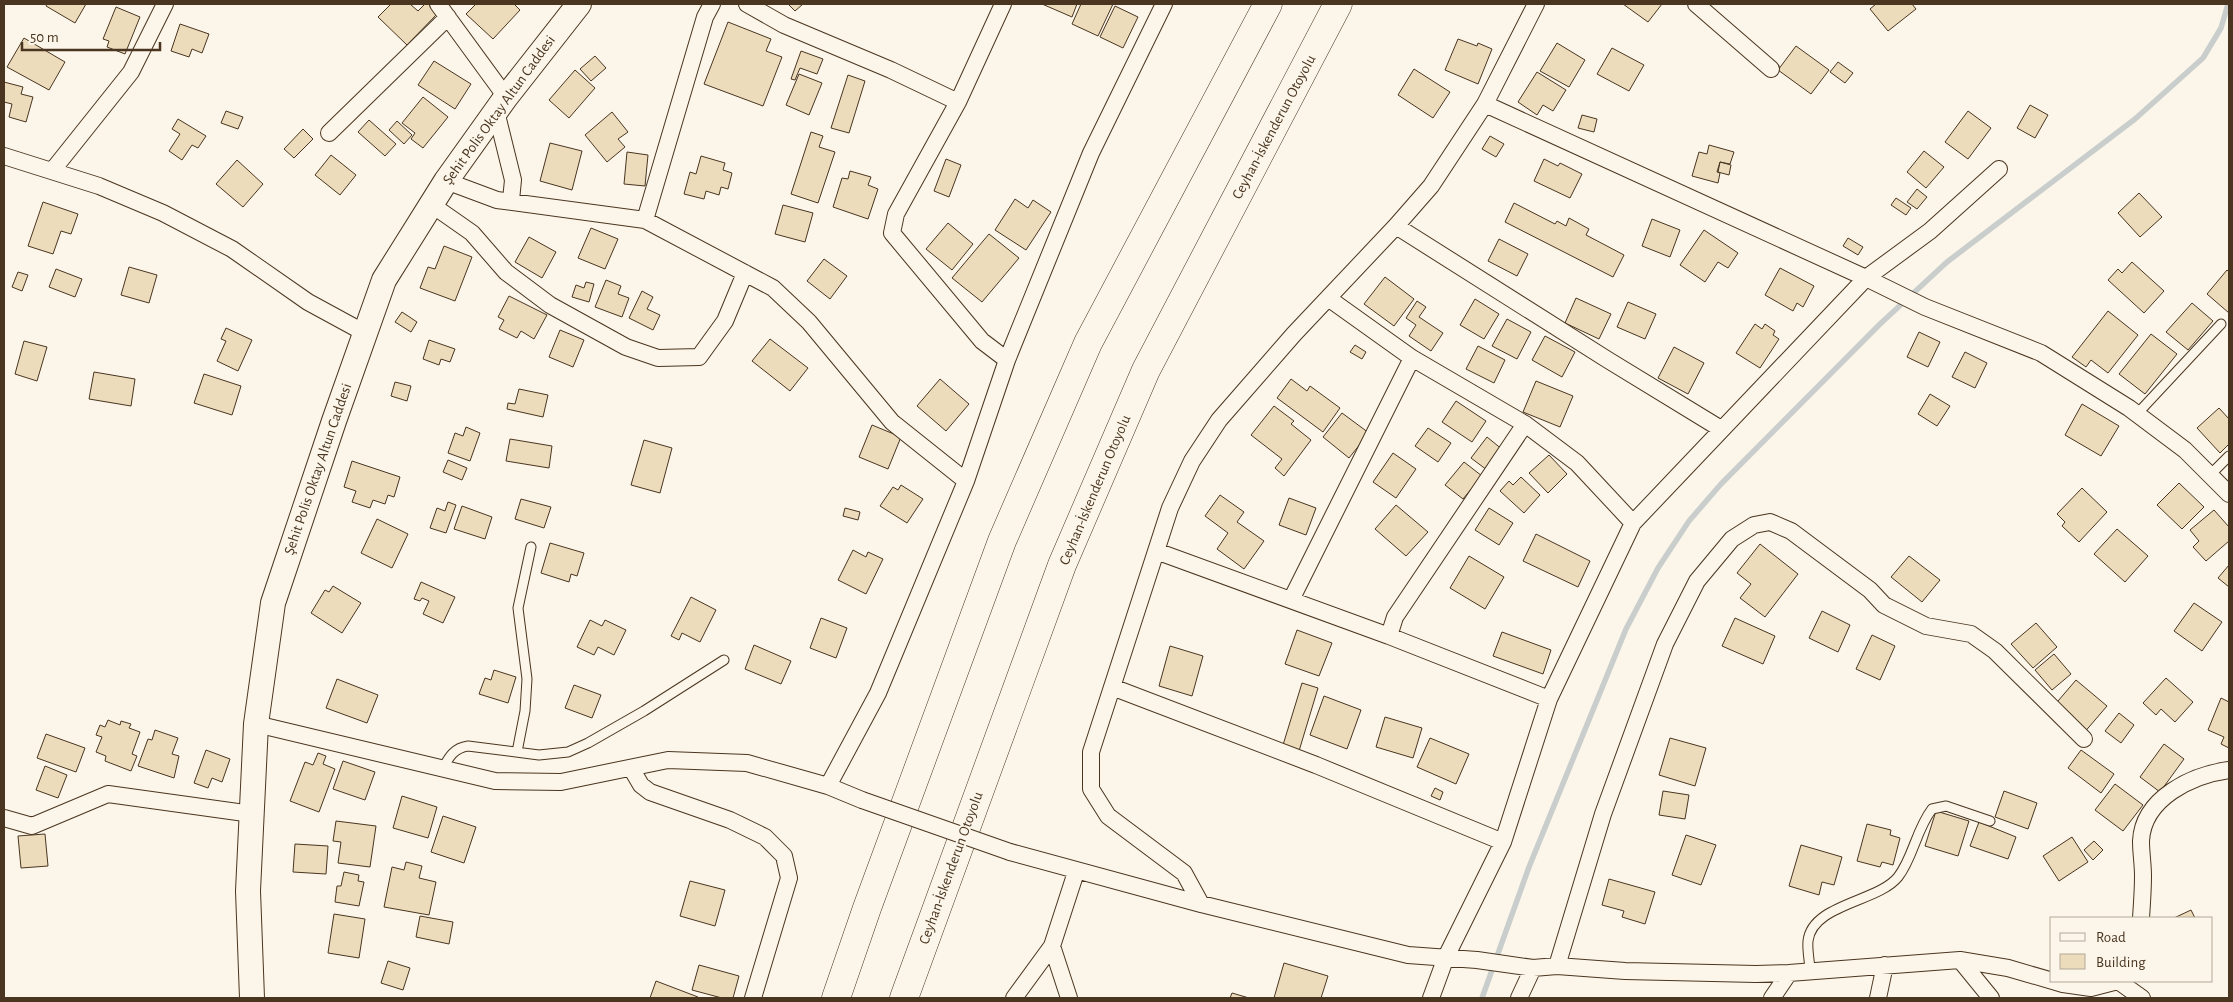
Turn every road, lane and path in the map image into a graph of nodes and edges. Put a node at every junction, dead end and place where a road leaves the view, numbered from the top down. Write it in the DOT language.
graph roads {
  1 [pos="165,4"];
  2 [pos="579,4"];
  3 [pos="712,4"];
  4 [pos="747,4"];
  5 [pos="1003,4"];
  6 [pos="1164,4"];
  7 [pos="1268,4"];
  8 [pos="1338,4"];
  9 [pos="1536,4"];
  10 [pos="1696,4"];
  11 [pos="443,10"];
  12 [pos="1771,69"];
  13 [pos="958,102"];
  14 [pos="501,104"];
  15 [pos="1485,104"];
  16 [pos="328,133"];
  17 [pos="4,156"];
  18 [pos="1999,169"];
  19 [pos="52,171"];
  20 [pos="446,180"];
  21 [pos="511,200"];
  22 [pos="432,205"];
  23 [pos="645,220"];
  24 [pos="1396,226"];
  25 [pos="745,273"];
  26 [pos="1866,278"];
  27 [pos="1328,298"];
  28 [pos="2220,324"];
  29 [pos="365,333"];
  30 [pos="1412,358"];
  31 [pos="1007,360"];
  32 [pos="2137,414"];
  33 [pos="1525,424"];
  34 [pos="1721,429"];
  35 [pos="2229,456"];
  36 [pos="2210,475"];
  37 [pos="966,481"];
  38 [pos="2229,494"];
  39 [pos="1633,523"];
  40 [pos="531,547"];
  41 [pos="1156,551"];
  42 [pos="1291,600"];
  43 [pos="1389,636"];
  44 [pos="724,660"];
  45 [pos="1112,687"];
  46 [pos="1549,699"];
  47 [pos="256,724"];
  48 [pos="2084,739"];
  49 [pos="517,752"];
  50 [pos="443,768"];
  51 [pos="631,768"];
  52 [pos="2229,770"];
  53 [pos="828,786"];
  54 [pos="252,814"];
  55 [pos="4,818"];
  56 [pos="1990,821"];
  57 [pos="1503,842"];
  58 [pos="1076,872"];
  59 [pos="1202,904"];
  60 [pos="2141,917"];
  61 [pos="1052,946"];
  62 [pos="1446,957"];
  63 [pos="1960,960"];
  64 [pos="1810,965"];
  65 [pos="1884,965"];
  66 [pos="1557,966"];
  67 [pos="1533,968"];
  68 [pos="1789,973"];
  69 [pos="2050,980"];
  70 [pos="2056,982"];
  71 [pos="2114,982"];
  72 [pos="2119,982"];
  73 [pos="252,998"];
  74 [pos="753,998"];
  75 [pos="836,998"];
  76 [pos="904,998"];
  77 [pos="1014,998"];
  78 [pos="1069,998"];
  79 [pos="1431,998"];
  80 [pos="1519,998"];
  81 [pos="1772,998"];
  82 [pos="1878,998"];
  83 [pos="1991,998"];
  84 [pos="2142,998"];
  1 -- 19 [label="street"];
  2 -- 14 [label="street, Şehit Polis Oktay Altun Caddesi"];
  3 -- 23 [label="street"];
  4 -- 13 [label="street"];
  5 -- 13 [label="street"];
  6 -- 31 [label="street"];
  7 -- 75 [label="highway"];
  8 -- 76 [label="highway, Ceyhan-İskenderun Otoyolu"];
  9 -- 15 [label="street"];
  10 -- 12 [label="street"];
  11 -- 14 [label="street"];
  11 -- 16 [label="street"];
  13 -- 31 [label="street"];
  14 -- 20 [label="street, Şehit Polis Oktay Altun Caddesi"];
  14 -- 21 [label="street"];
  15 -- 24 [label="street"];
  15 -- 26 [label="street"];
  17 -- 19 [label="street"];
  18 -- 26 [label="street"];
  19 -- 29 [label="street"];
  20 -- 21 [label="street"];
  20 -- 22 [label="street, Şehit Polis Oktay Altun Caddesi"];
  21 -- 23 [label="street"];
  22 -- 25 [label="street"];
  22 -- 29 [label="street, Şehit Polis Oktay Altun Caddesi"];
  23 -- 25 [label="street"];
  24 -- 27 [label="street"];
  24 -- 34 [label="street"];
  25 -- 37 [label="street"];
  26 -- 32 [label="street"];
  26 -- 34 [label="street"];
  27 -- 30 [label="street"];
  27 -- 41 [label="street"];
  28 -- 32 [label="lane"];
  29 -- 47 [label="street, Şehit Polis Oktay Altun Caddesi"];
  30 -- 33 [label="street"];
  30 -- 42 [label="street"];
  31 -- 37 [label="street"];
  32 -- 36 [label="street"];
  33 -- 39 [label="street"];
  33 -- 43 [label="street"];
  34 -- 39 [label="street"];
  35 -- 36 [label="lane"];
  36 -- 38 [label="street"];
  37 -- 53 [label="street"];
  39 -- 46 [label="street"];
  40 -- 49 [label="lane"];
  41 -- 42 [label="street"];
  41 -- 45 [label="street"];
  42 -- 43 [label="street"];
  43 -- 46 [label="street"];
  44 -- 49 [label="lane"];
  45 -- 57 [label="street"];
  45 -- 59 [label="street"];
  46 -- 57 [label="street"];
  47 -- 50 [label="street"];
  47 -- 54 [label="street, Şehit Polis Oktay Altun Caddesi"];
  48 -- 66 [label="street"];
  49 -- 50 [label="lane"];
  50 -- 51 [label="street"];
  51 -- 53 [label="street"];
  51 -- 74 [label="street"];
  52 -- 60 [label="street"];
  53 -- 58 [label="street, bridge"];
  54 -- 55 [label="street"];
  54 -- 73 [label="street, Şehit Polis Oktay Altun Caddesi"];
  56 -- 64 [label="lane"];
  57 -- 62 [label="street"];
  58 -- 59 [label="street"];
  58 -- 61 [label="street"];
  59 -- 62 [label="street"];
  61 -- 77 [label="street"];
  61 -- 78 [label="street"];
  62 -- 67 [label="street"];
  62 -- 79 [label="street"];
  63 -- 65 [label="street"];
  63 -- 69 [label="street"];
  63 -- 83 [label="street"];
  64 -- 65 [label="street"];
  64 -- 68 [label="street"];
  65 -- 82 [label="street"];
  66 -- 67 [label="street"];
  66 -- 68 [label="street"];
  67 -- 80 [label="street"];
  68 -- 81 [label="street"];
  70 -- 71 [label="street"];
  72 -- 84 [label="street"];
}
